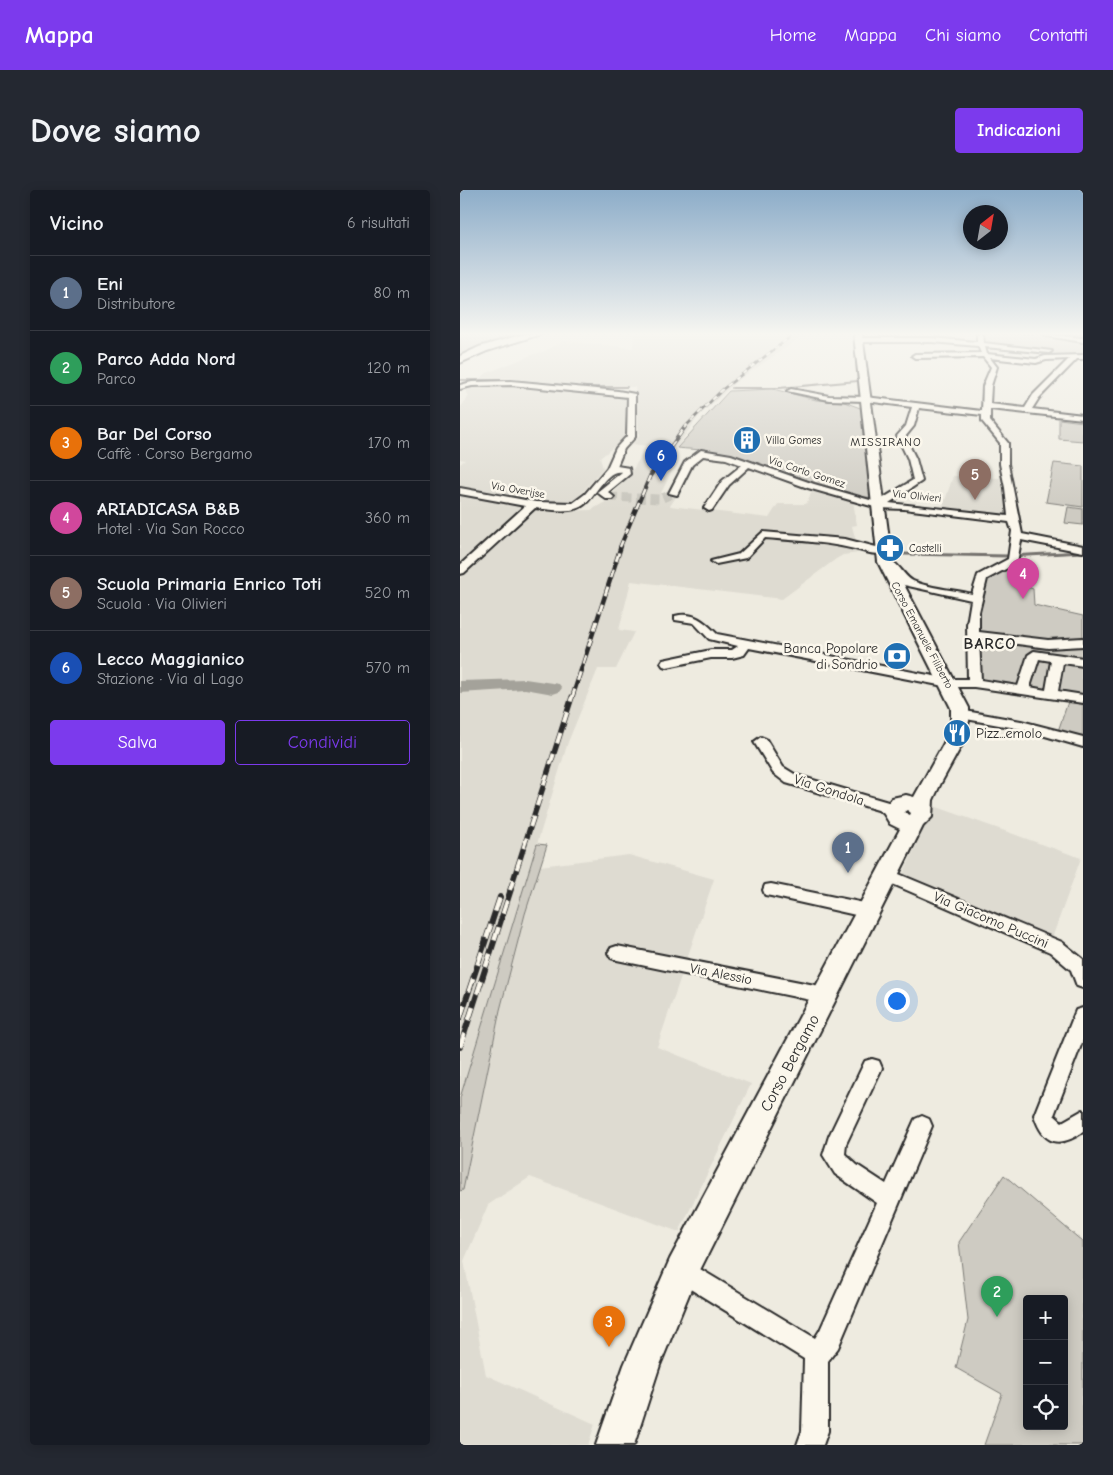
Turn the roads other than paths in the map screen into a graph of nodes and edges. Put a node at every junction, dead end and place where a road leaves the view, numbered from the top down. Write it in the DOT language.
graph roads {
  1 [pos="620,393"];
  2 [pos="799,393"];
  3 [pos="865,393"];
  4 [pos="986,393"];
  5 [pos="1040,393"];
  6 [pos="866,399"];
  7 [pos="916,406"];
  8 [pos="985,410"];
  9 [pos="1027,411"];
  10 [pos="1083,417"];
  11 [pos="749,464"];
  12 [pos="611,469"];
  13 [pos="460,491"];
  14 [pos="674,494"];
  15 [pos="610,497"];
  16 [pos="533,504"];
  17 [pos="878,505"];
  18 [pos="709,508"];
  19 [pos="1013,520"];
  20 [pos="1016,536"];
  21 [pos="1083,549"];
  22 [pos="884,556"];
  23 [pos="716,561"];
  24 [pos="460,571"];
  25 [pos="977,598"];
  26 [pos="679,618"];
  27 [pos="974,635"];
  28 [pos="1083,642"];
  29 [pos="746,643"];
  30 [pos="1058,658"];
  31 [pos="667,662"];
  32 [pos="1083,662"];
  33 [pos="949,683"];
  34 [pos="974,683"];
  35 [pos="1023,689"];
  36 [pos="1051,694"];
  37 [pos="1083,699"];
  38 [pos="961,720"];
  39 [pos="761,742"];
  40 [pos="1083,742"];
  41 [pos="905,809"];
  42 [pos="892,865"];
  43 [pos="771,890"];
  44 [pos="870,911"];
  45 [pos="617,953"];
  46 [pos="1083,980"];
  47 [pos="825,996"];
  48 [pos="1083,1016"];
  49 [pos="872,1068"];
  50 [pos="1083,1120"];
  51 [pos="922,1126"];
  52 [pos="890,1199"];
  53 [pos="682,1271"];
  54 [pos="816,1357"];
  55 [pos="616,1445"];
  56 [pos="810,1445"];
  1 -- 12 [label="street"];
  2 -- 6 [label="street"];
  3 -- 6 [label="main road, Corso Emanuele Filiberto"];
  4 -- 8 [label="street"];
  5 -- 9 [label="street"];
  6 -- 7 [label="street"];
  6 -- 17 [label="main road, Corso Emanuele Filiberto"];
  7 -- 8 [label="street"];
  7 -- 17 [label="street"];
  8 -- 9 [label="street"];
  8 -- 19 [label="street"];
  9 -- 10 [label="street"];
  11 -- 14 [label="street, Via Carlo Gomez"];
  11 -- 17 [label="street, Via Carlo Gomez"];
  11 -- 18 [label="street"];
  12 -- 15 [label="street"];
  12 -- 16 [label="street, Via Overijse"];
  13 -- 16 [label="street, Via Overijse"];
  16 -- 24 [label="street"];
  17 -- 19 [label="street, Via Olivieri"];
  17 -- 22 [label="main road, Corso Emanuele Filiberto"];
  19 -- 20 [label="street"];
  20 -- 21 [label="street"];
  20 -- 25 [label="street"];
  22 -- 23 [label="street"];
  22 -- 25 [label="street"];
  22 -- 33 [label="main road, Corso Emanuele Filiberto"];
  25 -- 27 [label="street"];
  26 -- 29 [label="street"];
  27 -- 28 [label="street"];
  27 -- 34 [label="street"];
  29 -- 31 [label="street"];
  29 -- 33 [label="street"];
  30 -- 32 [label="street"];
  30 -- 35 [label="street"];
  30 -- 36 [label="street"];
  33 -- 34 [label="street"];
  33 -- 38 [label="main road, Corso Emanuele Filiberto"];
  34 -- 35 [label="street"];
  35 -- 36 [label="street"];
  36 -- 37 [label="street"];
  38 -- 40 [label="street"];
  38 -- 41 [label="main road, Corso Bergamo"];
  39 -- 41 [label="street, Via Gondola"];
  41 -- 42 [label="main road, Corso Bergamo"];
  42 -- 44 [label="main road, Corso Bergamo"];
  42 -- 46 [label="street, Via Giacomo Puccini"];
  43 -- 44 [label="street"];
  44 -- 47 [label="main road, Corso Bergamo"];
  45 -- 47 [label="street, Via Alessio"];
  47 -- 53 [label="main road, Corso Bergamo"];
  48 -- 50 [label="street"];
  49 -- 52 [label="street"];
  51 -- 52 [label="street"];
  52 -- 54 [label="street"];
  53 -- 54 [label="street"];
  53 -- 55 [label="main road, Corso Bergamo"];
  54 -- 56 [label="street"];
}
